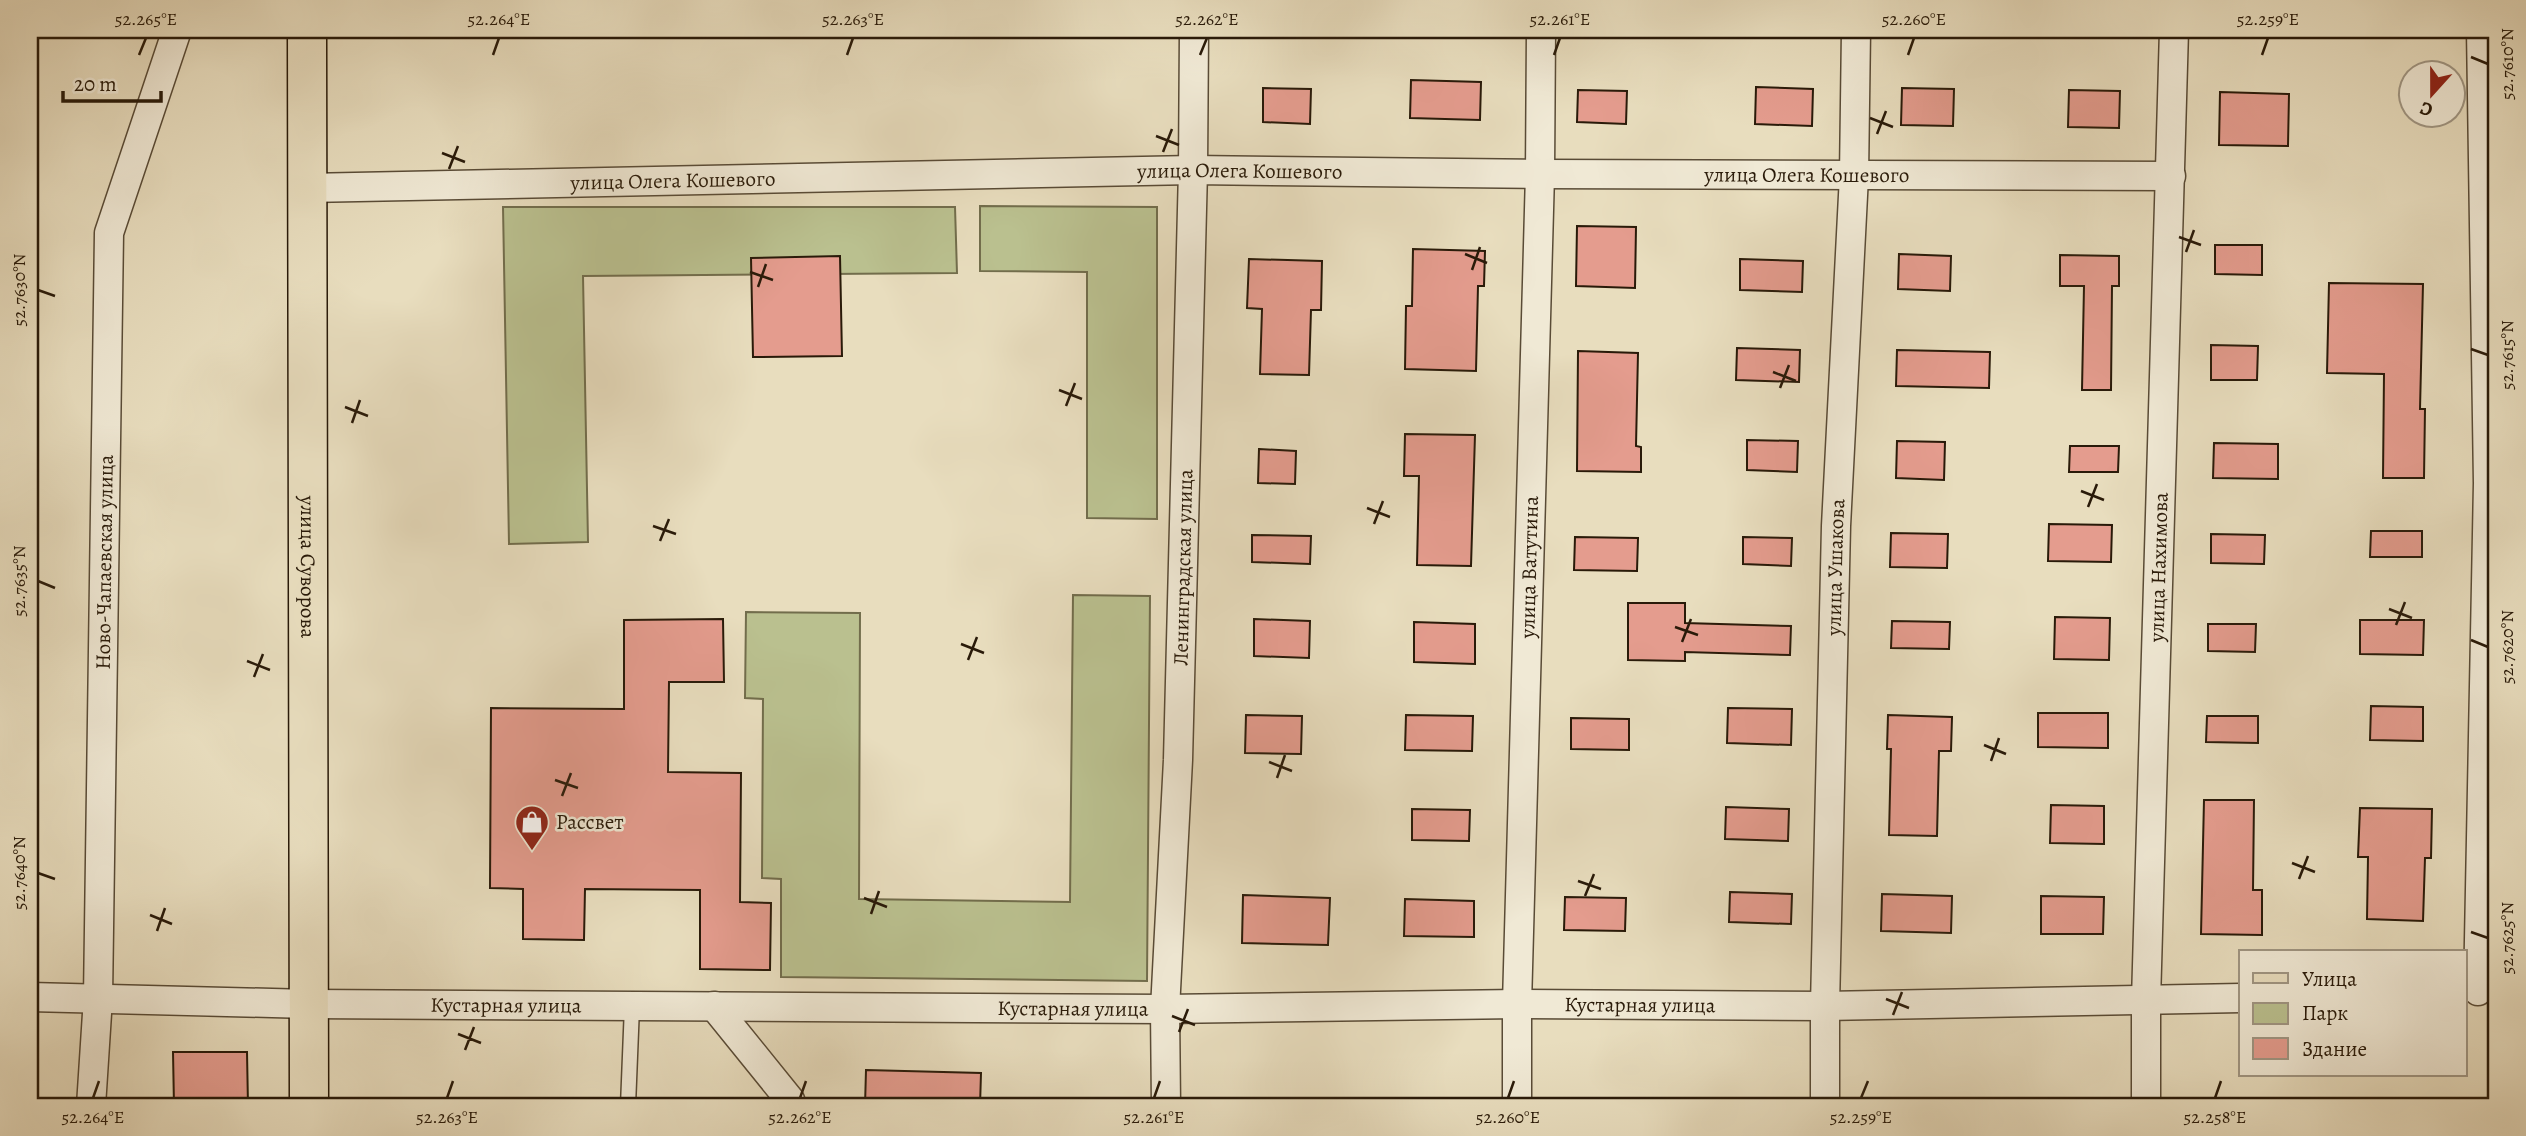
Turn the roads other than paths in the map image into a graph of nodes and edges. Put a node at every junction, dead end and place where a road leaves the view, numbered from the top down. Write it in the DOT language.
graph roads {
  1 [pos="177,30"];
  2 [pos="307,30"];
  3 [pos="1194,30"];
  4 [pos="1541,30"];
  5 [pos="1856,30"];
  6 [pos="2174,30"];
  7 [pos="2481,30"];
  8 [pos="1193,170"];
  9 [pos="1540,174"];
  10 [pos="1854,176"];
  11 [pos="2171,176"];
  12 [pos="307,188"];
  13 [pos="2480,991"];
  14 [pos="30,997"];
  15 [pos="98,998"];
  16 [pos="2239,998"];
  17 [pos="2146,1001"];
  18 [pos="309,1004"];
  19 [pos="1517,1004"];
  20 [pos="632,1006"];
  21 [pos="714,1006"];
  22 [pos="1825,1006"];
  23 [pos="1165,1009"];
  24 [pos="91,1106"];
  25 [pos="309,1106"];
  26 [pos="628,1106"];
  27 [pos="792,1106"];
  28 [pos="1166,1106"];
  29 [pos="1517,1106"];
  30 [pos="1825,1106"];
  31 [pos="2146,1106"];
  1 -- 15 [label="street, Ново-Чапаевская улица"];
  2 -- 12 [label="main road, улица Суворова"];
  3 -- 8 [label="street, Ленинградская улица"];
  4 -- 9 [label="street, улица Ватутина"];
  5 -- 10 [label="street, улица Ушакова"];
  6 -- 11 [label="street, улица Нахимова"];
  7 -- 13 [label="street"];
  8 -- 9 [label="street, улица Олега Кошевого"];
  8 -- 12 [label="street, улица Олега Кошевого"];
  8 -- 23 [label="street, Ленинградская улица"];
  9 -- 10 [label="street, улица Олега Кошевого"];
  9 -- 19 [label="street, улица Ватутина"];
  10 -- 11 [label="street, улица Олега Кошевого"];
  10 -- 22 [label="street, улица Ушакова"];
  11 -- 17 [label="street, улица Нахимова"];
  12 -- 18 [label="main road, улица Суворова"];
  14 -- 15 [label="street, Кустарная улица"];
  15 -- 18 [label="street, Кустарная улица"];
  15 -- 24 [label="street, Ново-Чапаевская улица"];
  16 -- 17 [label="street, Кустарная улица"];
  17 -- 22 [label="street, Кустарная улица"];
  17 -- 31 [label="street, улица Нахимова"];
  18 -- 20 [label="street, Кустарная улица"];
  18 -- 25 [label="main road, улица Суворова"];
  19 -- 22 [label="street, Кустарная улица"];
  19 -- 23 [label="street, Кустарная улица"];
  19 -- 29 [label="street, улица Ватутина"];
  20 -- 21 [label="street, Кустарная улица"];
  20 -- 26 [label="lane"];
  21 -- 23 [label="street, Кустарная улица"];
  21 -- 27 [label="street"];
  22 -- 30 [label="street, улица Ушакова"];
  23 -- 28 [label="street, Ленинградская улица"];
}
